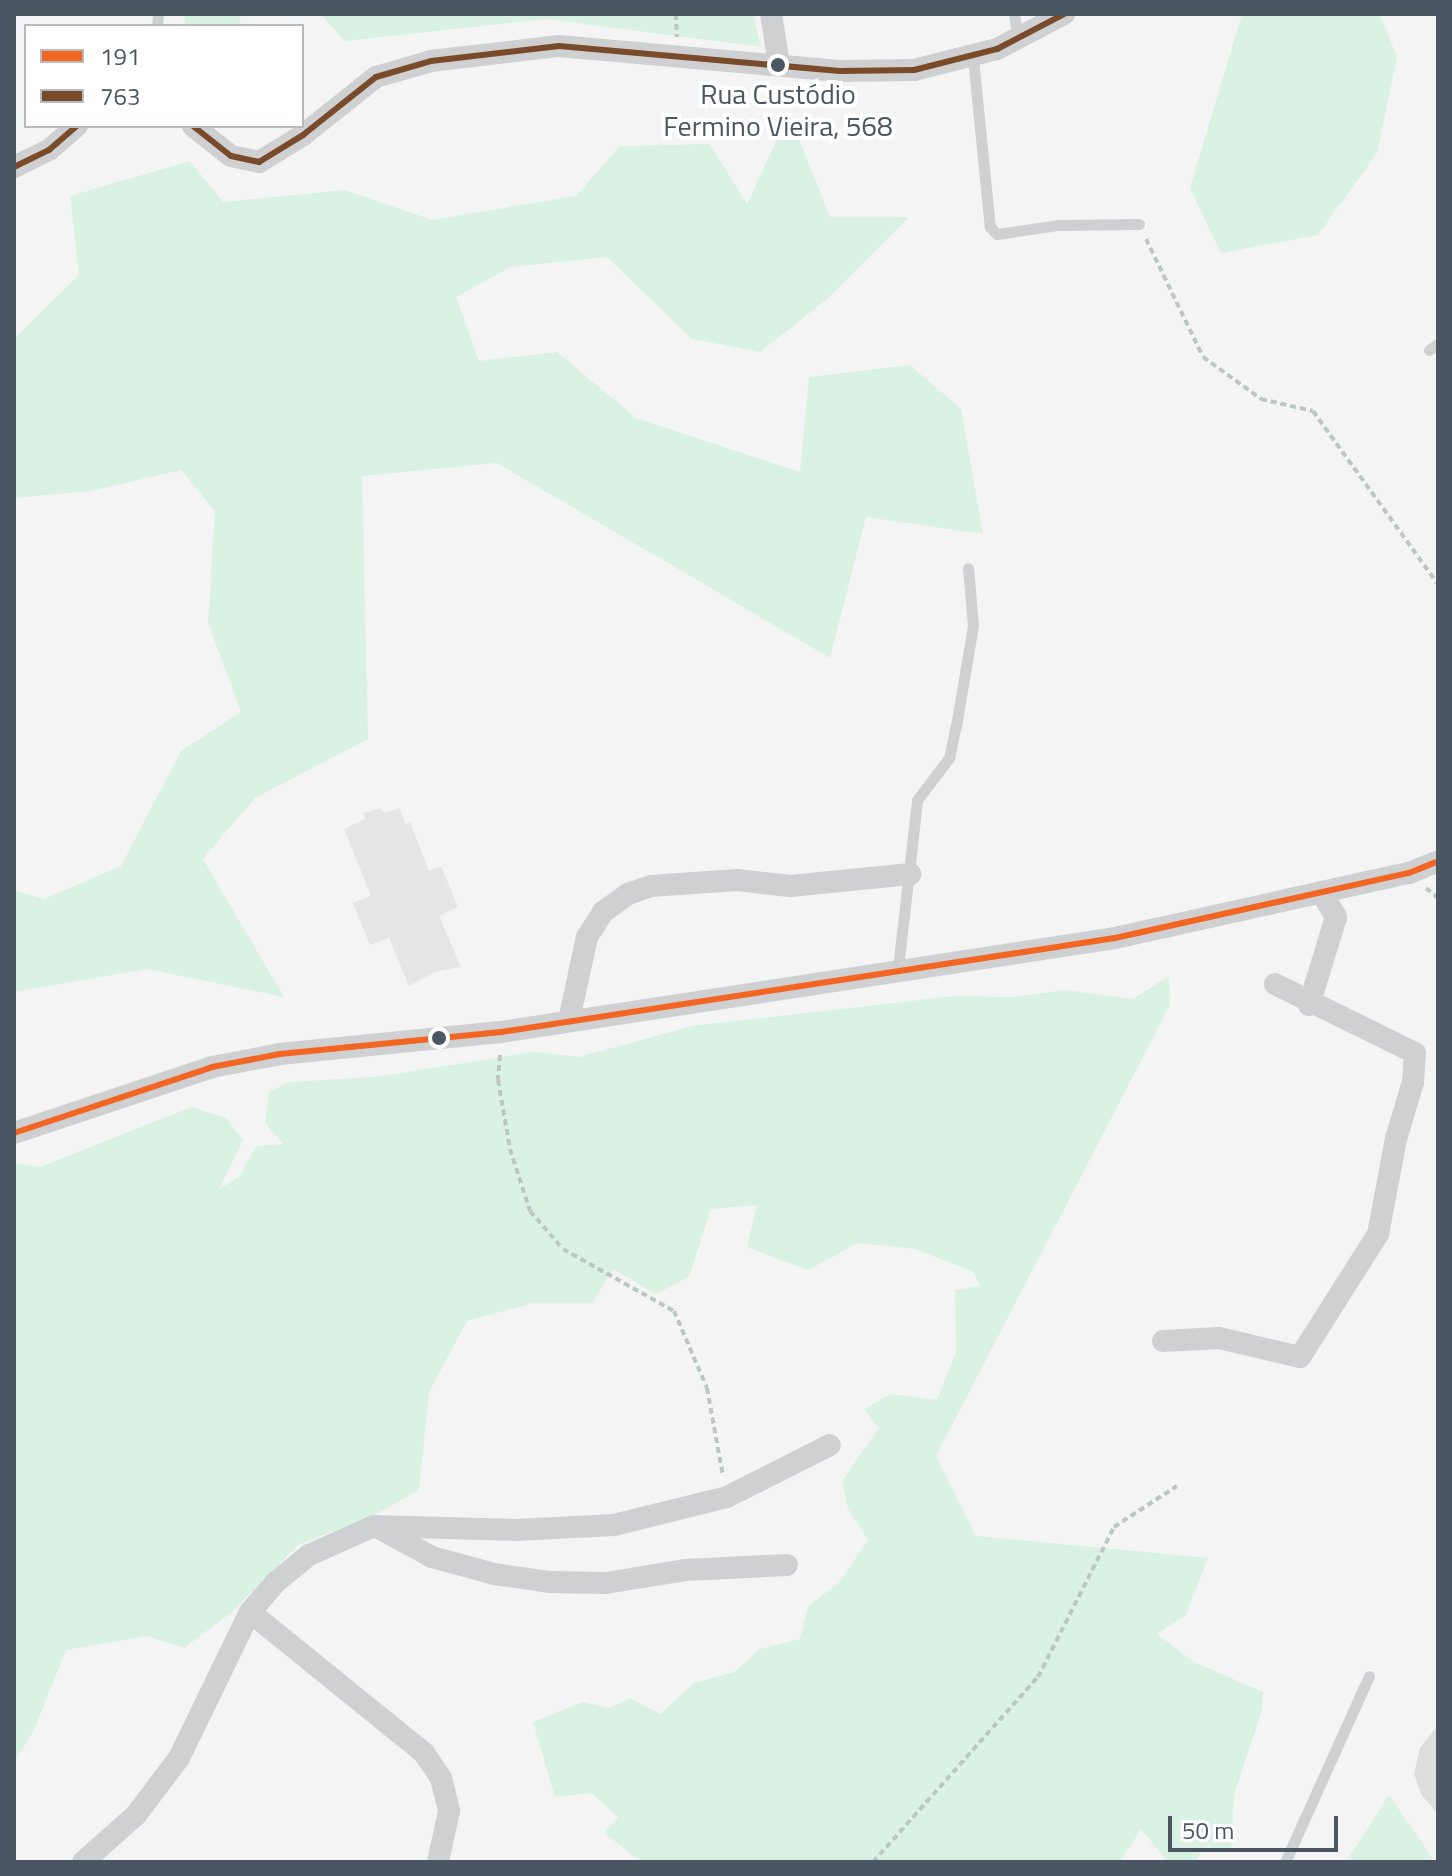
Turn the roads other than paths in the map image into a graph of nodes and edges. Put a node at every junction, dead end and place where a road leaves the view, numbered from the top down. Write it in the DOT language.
graph roads {
  1 [pos="771,14"];
  2 [pos="1014,14"];
  3 [pos="1064,14"];
  4 [pos="1019,39"];
  5 [pos="973,58"];
  6 [pos="779,64"];
  7 [pos="75,128"];
  8 [pos="196,128"];
  9 [pos="14,167"];
  10 [pos="1139,224"];
  11 [pos="968,568"];
  12 [pos="1438,861"];
  13 [pos="910,874"];
  14 [pos="1321,892"];
  15 [pos="898,968"];
  16 [pos="1275,984"];
  17 [pos="1309,1005"];
  18 [pos="569,1020"];
  19 [pos="14,1133"];
  20 [pos="1163,1341"];
  21 [pos="830,1445"];
  22 [pos="374,1526"];
  23 [pos="787,1565"];
  24 [pos="250,1612"];
  25 [pos="1369,1676"];
  26 [pos="83,1862"];
  27 [pos="438,1862"];
  28 [pos="1285,1862"];
  1 -- 6 [label="street"];
  2 -- 4 [label="lane"];
  3 -- 4 [label="street"];
  4 -- 5 [label="street"];
  5 -- 6 [label="street"];
  5 -- 10 [label="lane"];
  6 -- 8 [label="street"];
  7 -- 9 [label="street"];
  11 -- 13 [label="lane"];
  12 -- 14 [label="street"];
  13 -- 15 [label="lane"];
  13 -- 18 [label="street"];
  14 -- 15 [label="street"];
  14 -- 17 [label="street"];
  15 -- 18 [label="street"];
  16 -- 17 [label="street"];
  17 -- 20 [label="street"];
  18 -- 19 [label="street"];
  21 -- 22 [label="street"];
  22 -- 23 [label="street"];
  22 -- 24 [label="street"];
  24 -- 26 [label="street"];
  24 -- 27 [label="street"];
  25 -- 28 [label="lane"];
}
